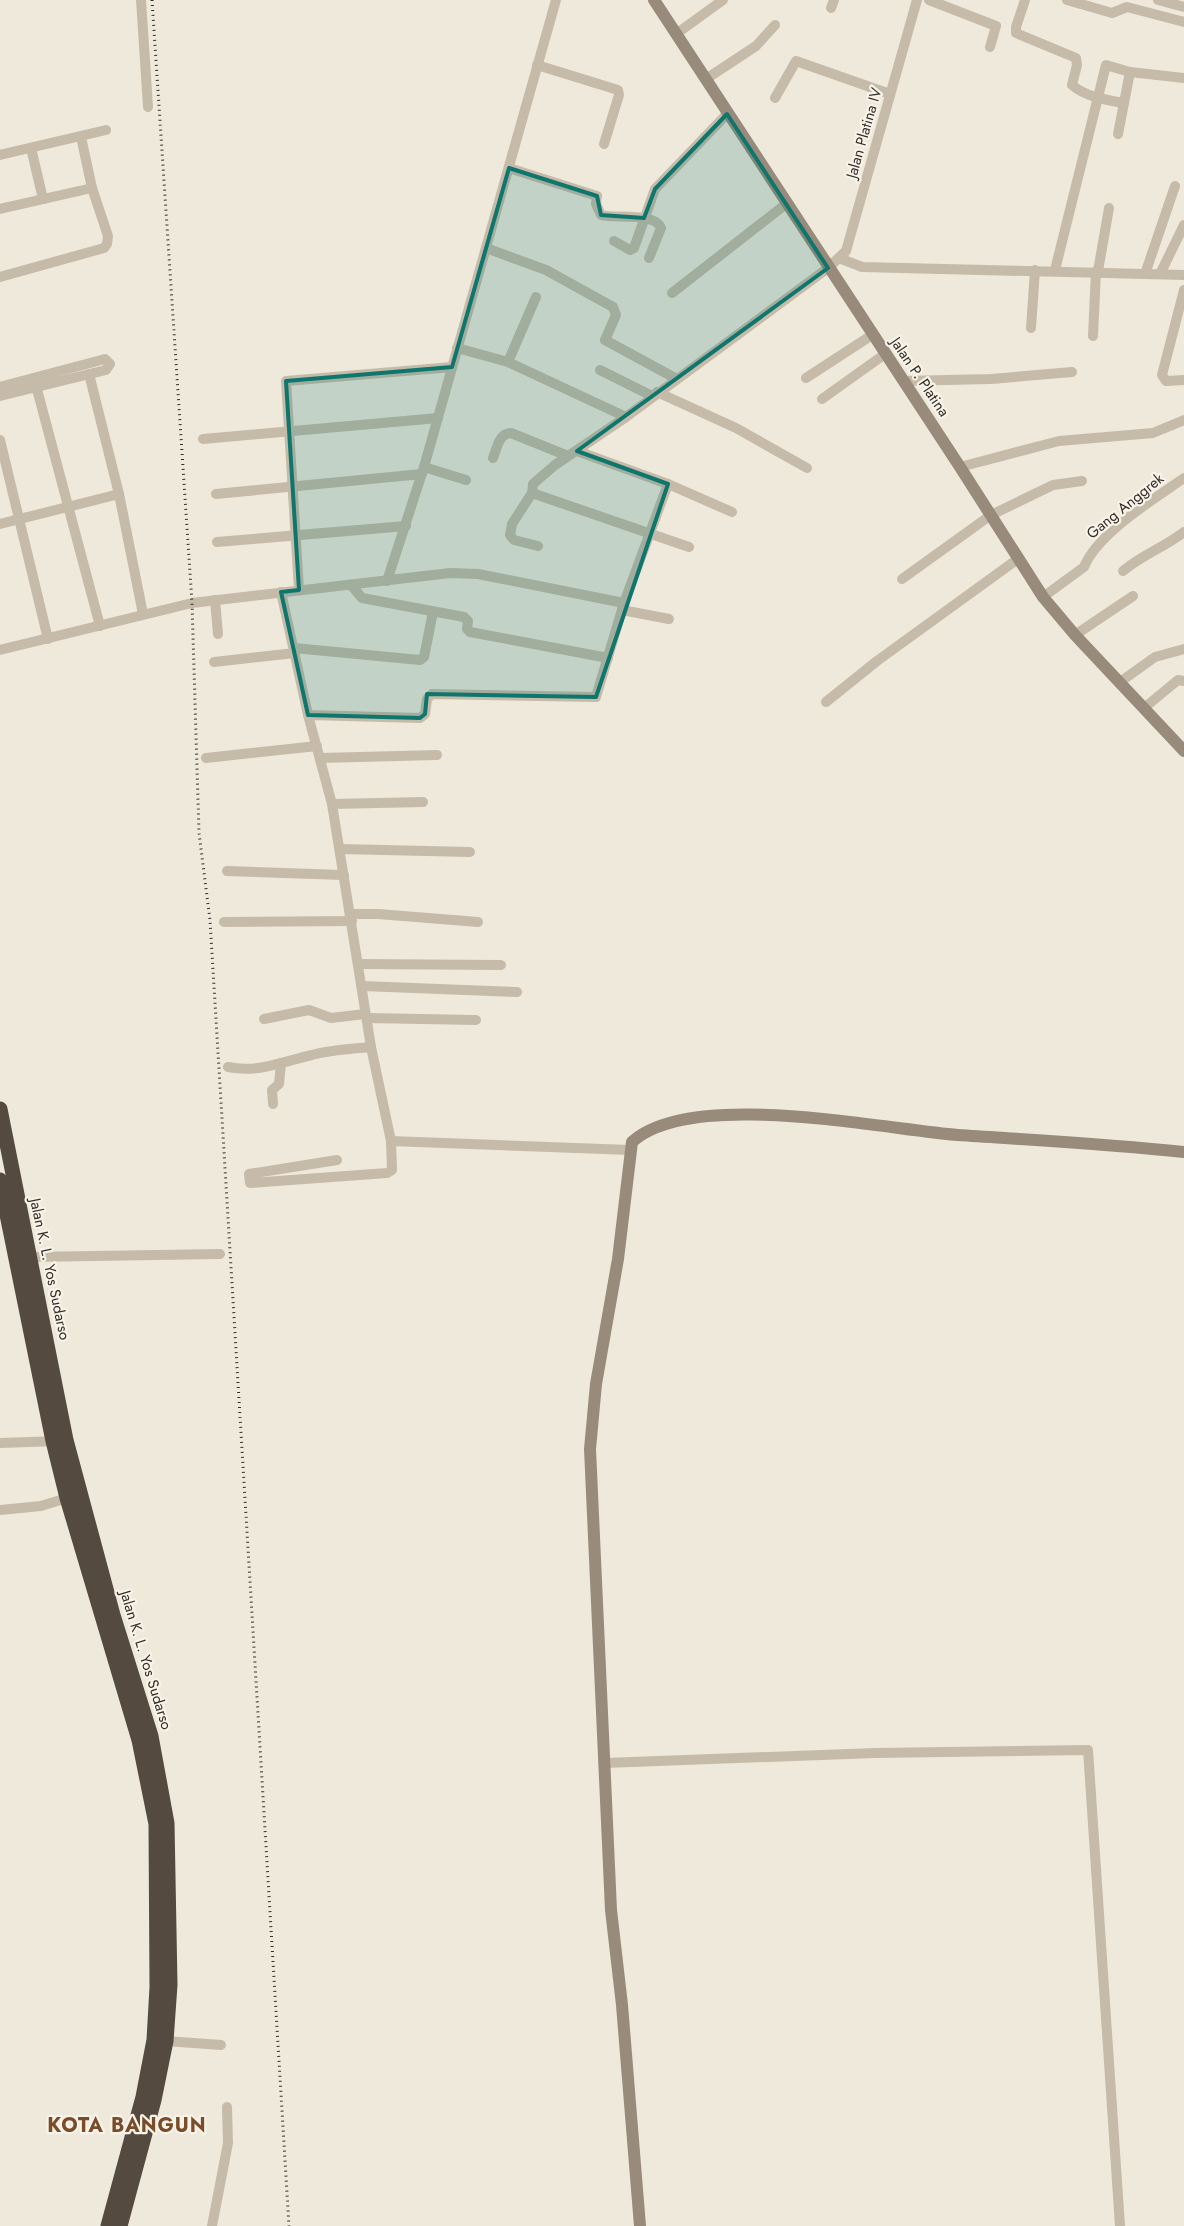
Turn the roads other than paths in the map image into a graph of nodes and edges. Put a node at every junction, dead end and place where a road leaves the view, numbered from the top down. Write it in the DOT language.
graph roads {
  1 [pos="141,0"];
  2 [pos="556,0"];
  3 [pos="654,0"];
  4 [pos="723,0"];
  5 [pos="917,0"];
  6 [pos="929,0"];
  7 [pos="1025,0"];
  8 [pos="1067,0"];
  9 [pos="1158,0"];
  10 [pos="1184,7"];
  11 [pos="1184,22"];
  12 [pos="775,25"];
  13 [pos="676,34"];
  14 [pos="990,47"];
  15 [pos="537,64"];
  16 [pos="1130,72"];
  17 [pos="706,78"];
  18 [pos="1184,78"];
  19 [pos="890,94"];
  20 [pos="775,98"];
  21 [pos="1097,98"];
  22 [pos="1124,103"];
  23 [pos="148,108"];
  24 [pos="727,114"];
  25 [pos="106,130"];
  26 [pos="1118,134"];
  27 [pos="81,137"];
  28 [pos="604,144"];
  29 [pos="31,148"];
  30 [pos="0,156"];
  31 [pos="509,168"];
  32 [pos="1175,186"];
  33 [pos="92,188"];
  34 [pos="43,199"];
  35 [pos="786,204"];
  36 [pos="1109,208"];
  37 [pos="0,209"];
  38 [pos="644,218"];
  39 [pos="1184,225"];
  40 [pos="614,241"];
  41 [pos="486,248"];
  42 [pos="649,258"];
  43 [pos="839,258"];
  44 [pos="828,268"];
  45 [pos="1036,270"];
  46 [pos="1055,270"];
  47 [pos="1097,271"];
  48 [pos="1145,274"];
  49 [pos="1160,274"];
  50 [pos="1184,274"];
  51 [pos="0,277"];
  52 [pos="1184,290"];
  53 [pos="672,293"];
  54 [pos="536,297"];
  55 [pos="1031,328"];
  56 [pos="872,335"];
  57 [pos="1093,336"];
  58 [pos="457,348"];
  59 [pos="885,354"];
  60 [pos="508,362"];
  61 [pos="452,367"];
  62 [pos="600,370"];
  63 [pos="1072,372"];
  64 [pos="89,374"];
  65 [pos="675,378"];
  66 [pos="806,378"];
  67 [pos="1184,380"];
  68 [pos="904,381"];
  69 [pos="36,383"];
  70 [pos="0,387"];
  71 [pos="654,394"];
  72 [pos="0,396"];
  73 [pos="822,399"];
  74 [pos="626,417"];
  75 [pos="438,418"];
  76 [pos="1184,420"];
  77 [pos="290,431"];
  78 [pos="202,438"];
  79 [pos="0,440"];
  80 [pos="573,454"];
  81 [pos="493,458"];
  82 [pos="960,466"];
  83 [pos="807,468"];
  84 [pos="423,471"];
  85 [pos="1184,478"];
  86 [pos="466,480"];
  87 [pos="1082,481"];
  88 [pos="668,484"];
  89 [pos="292,485"];
  90 [pos="532,493"];
  91 [pos="119,494"];
  92 [pos="216,494"];
  93 [pos="68,507"];
  94 [pos="732,512"];
  95 [pos="991,516"];
  96 [pos="19,519"];
  97 [pos="0,524"];
  98 [pos="406,526"];
  99 [pos="1184,532"];
  100 [pos="294,534"];
  101 [pos="648,534"];
  102 [pos="217,542"];
  103 [pos="538,546"];
  104 [pos="689,547"];
  105 [pos="1019,558"];
  106 [pos="1123,572"];
  107 [pos="902,579"];
  108 [pos="387,581"];
  109 [pos="352,586"];
  110 [pos="298,590"];
  111 [pos="281,592"];
  112 [pos="1133,596"];
  113 [pos="1043,597"];
  114 [pos="215,600"];
  115 [pos="623,606"];
  116 [pos="433,612"];
  117 [pos="143,614"];
  118 [pos="669,619"];
  119 [pos="100,626"];
  120 [pos="218,634"];
  121 [pos="1075,635"];
  122 [pos="48,639"];
  123 [pos="1184,649"];
  124 [pos="0,650"];
  125 [pos="295,650"];
  126 [pos="608,658"];
  127 [pos="214,662"];
  128 [pos="1184,680"];
  129 [pos="1120,682"];
  130 [pos="826,702"];
  131 [pos="1144,708"];
  132 [pos="308,715"];
  133 [pos="317,746"];
  134 [pos="1183,749"];
  135 [pos="437,755"];
  136 [pos="206,758"];
  137 [pos="320,758"];
  138 [pos="424,802"];
  139 [pos="332,804"];
  140 [pos="340,849"];
  141 [pos="470,852"];
  142 [pos="227,871"];
  143 [pos="344,875"];
  144 [pos="351,918"];
  145 [pos="224,922"];
  146 [pos="478,922"];
  147 [pos="358,964"];
  148 [pos="501,965"];
  149 [pos="362,986"];
  150 [pos="517,992"];
  151 [pos="366,1016"];
  152 [pos="264,1019"];
  153 [pos="476,1020"];
  154 [pos="371,1047"];
  155 [pos="281,1063"];
  156 [pos="228,1067"];
  157 [pos="273,1104"];
  158 [pos="0,1109"];
  159 [pos="391,1141"];
  160 [pos="630,1150"];
  161 [pos="1184,1152"];
  162 [pos="337,1160"];
  163 [pos="0,1180"];
  164 [pos="220,1254"];
  165 [pos="30,1257"];
  166 [pos="59,1440"];
  167 [pos="0,1443"];
  168 [pos="67,1498"];
  169 [pos="0,1510"];
  170 [pos="605,1763"];
  171 [pos="166,2041"];
  172 [pos="220,2044"];
  173 [pos="227,2107"];
  174 [pos="108,2226"];
  175 [pos="120,2226"];
  176 [pos="212,2226"];
  177 [pos="640,2226"];
  178 [pos="1120,2226"];
  1 -- 23 [label="street"];
  2 -- 15 [label="street"];
  3 -- 13 [label="street, Jalan P. Platina"];
  4 -- 13 [label="street"];
  5 -- 19 [label="street, Jalan Platina IV"];
  6 -- 14 [label="street"];
  7 -- 21 [label="street"];
  8 -- 11 [label="street"];
  9 -- 10 [label="street"];
  12 -- 17 [label="street"];
  13 -- 17 [label="street, Jalan P. Platina"];
  15 -- 28 [label="street"];
  15 -- 31 [label="street"];
  16 -- 18 [label="street"];
  16 -- 21 [label="street"];
  16 -- 22 [label="street"];
  17 -- 24 [label="street, Jalan P. Platina"];
  19 -- 20 [label="street"];
  19 -- 43 [label="street, Jalan Platina IV"];
  21 -- 22 [label="street"];
  21 -- 46 [label="street"];
  22 -- 26 [label="street"];
  24 -- 35 [label="street, Jalan P. Platina"];
  24 -- 38 [label="street"];
  25 -- 27 [label="street"];
  27 -- 29 [label="street"];
  27 -- 33 [label="street"];
  29 -- 30 [label="street"];
  29 -- 34 [label="street"];
  31 -- 38 [label="street"];
  31 -- 41 [label="street"];
  32 -- 48 [label="street"];
  33 -- 34 [label="street"];
  33 -- 51 [label="street"];
  34 -- 37 [label="street"];
  35 -- 44 [label="street, Jalan P. Platina"];
  35 -- 53 [label="street"];
  36 -- 47 [label="street"];
  38 -- 40 [label="street"];
  38 -- 42 [label="street"];
  39 -- 49 [label="street"];
  41 -- 58 [label="street"];
  41 -- 65 [label="street"];
  43 -- 44 [label="street, Jalan Platina IV"];
  43 -- 45 [label="street"];
  44 -- 56 [label="street, Jalan P. Platina"];
  44 -- 65 [label="street, Jalan Platina IV"];
  45 -- 46 [label="street"];
  45 -- 55 [label="street"];
  46 -- 47 [label="street"];
  47 -- 48 [label="street"];
  47 -- 57 [label="street"];
  48 -- 49 [label="street"];
  49 -- 50 [label="street"];
  52 -- 67 [label="street"];
  54 -- 60 [label="street"];
  56 -- 59 [label="street, Jalan P. Platina"];
  56 -- 66 [label="street"];
  58 -- 60 [label="street"];
  58 -- 61 [label="street"];
  59 -- 68 [label="street, Jalan P. Platina"];
  59 -- 73 [label="street"];
  60 -- 74 [label="street"];
  61 -- 75 [label="street"];
  61 -- 77 [label="street"];
  62 -- 71 [label="street"];
  63 -- 68 [label="street"];
  64 -- 69 [label="street"];
  64 -- 69 [label="street"];
  64 -- 91 [label="street"];
  65 -- 71 [label="street, Jalan Platina IV"];
  68 -- 82 [label="street, Jalan P. Platina"];
  69 -- 70 [label="street"];
  69 -- 72 [label="street"];
  69 -- 93 [label="street"];
  71 -- 74 [label="street, Jalan Platina IV"];
  71 -- 83 [label="street"];
  74 -- 80 [label="street, Jalan Platina IV"];
  75 -- 77 [label="street"];
  75 -- 84 [label="street"];
  76 -- 82 [label="street"];
  77 -- 78 [label="street"];
  77 -- 89 [label="street"];
  79 -- 96 [label="street"];
  80 -- 81 [label="street"];
  80 -- 88 [label="street"];
  80 -- 90 [label="street, Jalan Platina IV"];
  82 -- 95 [label="street, Jalan P. Platina"];
  84 -- 86 [label="street"];
  84 -- 89 [label="street"];
  84 -- 98 [label="street"];
  85 -- 113 [label="street, Gang Anggrek"];
  87 -- 95 [label="street"];
  88 -- 94 [label="street"];
  88 -- 101 [label="street"];
  89 -- 92 [label="street"];
  89 -- 100 [label="street"];
  90 -- 101 [label="street"];
  90 -- 103 [label="street, Jalan Platina IV"];
  91 -- 93 [label="street"];
  91 -- 117 [label="street"];
  93 -- 96 [label="street"];
  93 -- 119 [label="street"];
  95 -- 105 [label="street, Jalan P. Platina"];
  95 -- 107 [label="street"];
  96 -- 97 [label="street"];
  96 -- 122 [label="street"];
  98 -- 100 [label="street"];
  98 -- 108 [label="street"];
  99 -- 106 [label="street"];
  100 -- 102 [label="street"];
  100 -- 110 [label="street"];
  101 -- 104 [label="street"];
  101 -- 115 [label="street"];
  105 -- 113 [label="street, Jalan P. Platina"];
  105 -- 130 [label="street"];
  108 -- 109 [label="street"];
  108 -- 115 [label="street"];
  109 -- 110 [label="street"];
  109 -- 116 [label="street"];
  110 -- 111 [label="street"];
  111 -- 114 [label="street"];
  111 -- 125 [label="street"];
  112 -- 121 [label="street"];
  113 -- 121 [label="street, Jalan P. Platina"];
  114 -- 117 [label="street"];
  114 -- 120 [label="street"];
  115 -- 118 [label="street"];
  115 -- 126 [label="street"];
  116 -- 125 [label="street"];
  116 -- 126 [label="street"];
  117 -- 119 [label="street"];
  119 -- 122 [label="street"];
  121 -- 129 [label="street, Jalan P. Platina"];
  122 -- 124 [label="street"];
  123 -- 129 [label="street"];
  125 -- 127 [label="street"];
  125 -- 132 [label="street"];
  126 -- 132 [label="street"];
  128 -- 131 [label="street"];
  129 -- 131 [label="street, Jalan P. Platina"];
  131 -- 134 [label="street, Jalan P. Platina"];
  132 -- 133 [label="street"];
  133 -- 136 [label="street"];
  133 -- 137 [label="street"];
  135 -- 137 [label="street"];
  137 -- 139 [label="street"];
  138 -- 139 [label="street"];
  139 -- 140 [label="street"];
  140 -- 141 [label="street"];
  140 -- 143 [label="street"];
  142 -- 143 [label="street"];
  143 -- 144 [label="street"];
  144 -- 145 [label="street"];
  144 -- 146 [label="street"];
  144 -- 147 [label="street"];
  147 -- 148 [label="street"];
  147 -- 149 [label="street"];
  149 -- 150 [label="street"];
  149 -- 151 [label="street"];
  151 -- 152 [label="street"];
  151 -- 153 [label="street"];
  151 -- 154 [label="street"];
  154 -- 155 [label="street"];
  154 -- 159 [label="street"];
  155 -- 156 [label="street"];
  155 -- 157 [label="street"];
  158 -- 165 [label="highway, Jalan K. L. Yos Sudarso"];
  159 -- 160 [label="street"];
  159 -- 162 [label="street"];
  160 -- 161 [label="street"];
  160 -- 170 [label="street"];
  163 -- 166 [label="highway, Jalan K. L. Yos Sudarso"];
  164 -- 165 [label="street"];
  165 -- 166 [label="highway, Jalan K. L. Yos Sudarso"];
  166 -- 167 [label="street"];
  166 -- 168 [label="highway, Jalan K. L. Yos Sudarso"];
  166 -- 171 [label="highway, Jalan K. L. Yos Sudarso"];
  168 -- 169 [label="street"];
  168 -- 174 [label="highway, Jalan K. L. Yos Sudarso"];
  170 -- 177 [label="street"];
  170 -- 178 [label="street"];
  171 -- 172 [label="street"];
  171 -- 175 [label="highway, Jalan K. L. Yos Sudarso"];
  173 -- 176 [label="street"];
}
